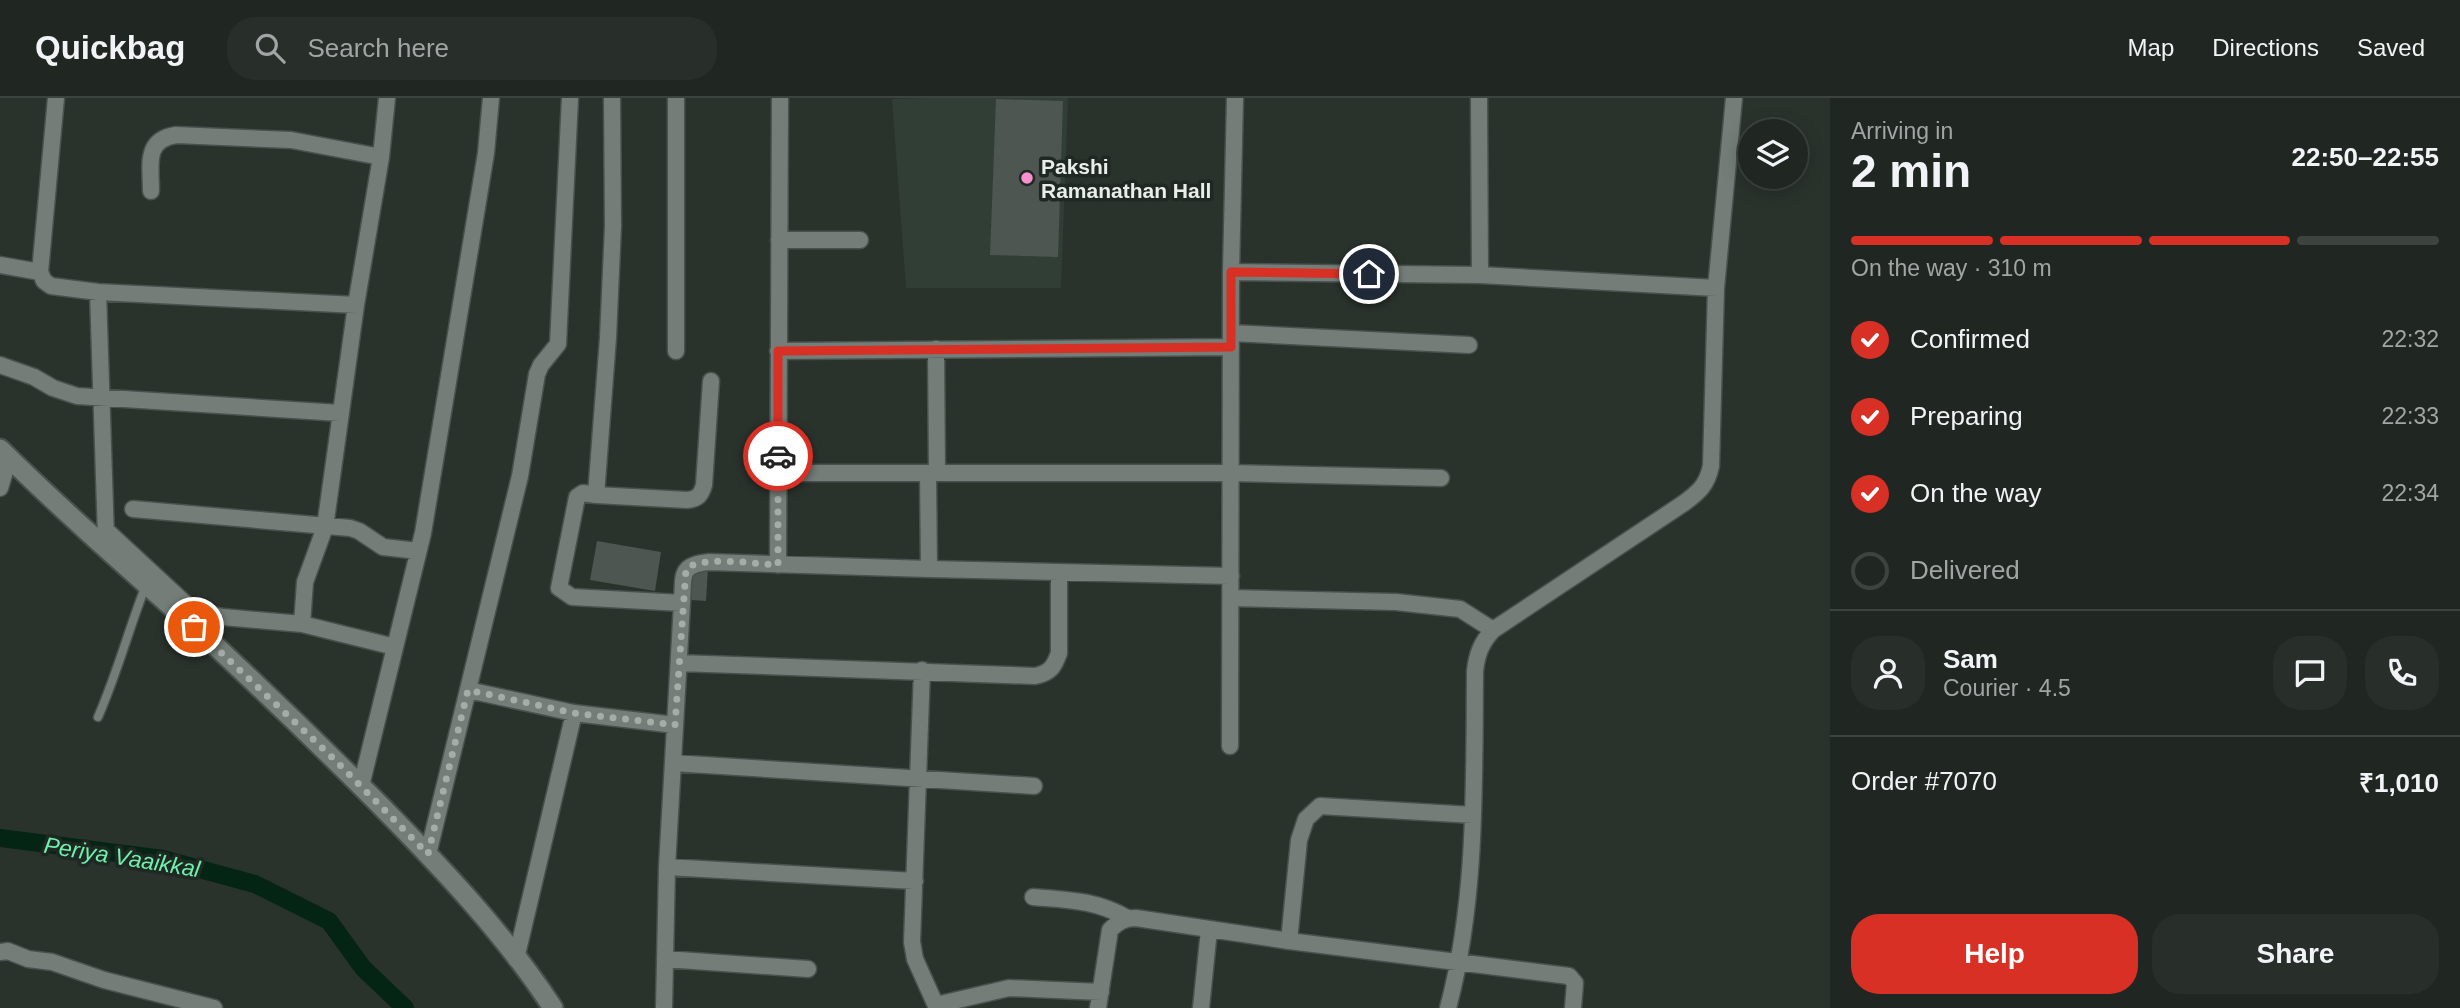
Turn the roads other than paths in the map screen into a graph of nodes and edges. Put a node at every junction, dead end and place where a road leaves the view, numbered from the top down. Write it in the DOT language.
graph roads {
  1 [pos="56,98"];
  2 [pos="387,98"];
  3 [pos="491,98"];
  4 [pos="570,98"];
  5 [pos="612,98"];
  6 [pos="676,98"];
  7 [pos="780,98"];
  8 [pos="1235,98"];
  9 [pos="1479,98"];
  10 [pos="1734,98"];
  11 [pos="381,157"];
  12 [pos="150,191"];
  13 [pos="779,240"];
  14 [pos="860,240"];
  15 [pos="0,265"];
  16 [pos="40,272"];
  17 [pos="1231,272"];
  18 [pos="1480,275"];
  19 [pos="1716,288"];
  20 [pos="98,292"];
  21 [pos="356,306"];
  22 [pos="1231,340"];
  23 [pos="1469,345"];
  24 [pos="936,349"];
  25 [pos="676,351"];
  26 [pos="778,351"];
  27 [pos="0,365"];
  28 [pos="711,381"];
  29 [pos="102,398"];
  30 [pos="340,413"];
  31 [pos="5,454"];
  32 [pos="778,472"];
  33 [pos="932,473"];
  34 [pos="1231,473"];
  35 [pos="1441,478"];
  36 [pos="1,484"];
  37 [pos="596,495"];
  38 [pos="133,509"];
  39 [pos="325,527"];
  40 [pos="106,539"];
  41 [pos="418,551"];
  42 [pos="778,565"];
  43 [pos="929,569"];
  44 [pos="1059,573"];
  45 [pos="1231,576"];
  46 [pos="146,584"];
  47 [pos="1231,598"];
  48 [pos="682,603"];
  49 [pos="302,624"];
  50 [pos="1490,627"];
  51 [pos="395,647"];
  52 [pos="679,663"];
  53 [pos="922,670"];
  54 [pos="468,690"];
  55 [pos="574,713"];
  56 [pos="98,717"];
  57 [pos="675,725"];
  58 [pos="1230,746"];
  59 [pos="673,763"];
  60 [pos="919,778"];
  61 [pos="360,786"];
  62 [pos="1034,786"];
  63 [pos="1474,815"];
  64 [pos="428,854"];
  65 [pos="667,867"];
  66 [pos="915,880"];
  67 [pos="1033,897"];
  68 [pos="1127,918"];
  69 [pos="1209,930"];
  70 [pos="1289,941"];
  71 [pos="0,951"];
  72 [pos="516,959"];
  73 [pos="665,959"];
  74 [pos="1458,962"];
  75 [pos="808,970"];
  76 [pos="1100,1000"];
  77 [pos="937,1007"];
  78 [pos="214,1008"];
  79 [pos="553,1008"];
  80 [pos="664,1008"];
  81 [pos="1201,1008"];
  82 [pos="1448,1008"];
  83 [pos="1573,1008"];
  1 -- 16 [label="street"];
  2 -- 11 [label="street"];
  3 -- 41 [label="street"];
  4 -- 54 [label="street"];
  5 -- 37 [label="street"];
  6 -- 25 [label="street"];
  7 -- 13 [label="street"];
  8 -- 17 [label="street"];
  9 -- 18 [label="street"];
  10 -- 19 [label="street"];
  11 -- 12 [label="street"];
  11 -- 21 [label="street"];
  13 -- 14 [label="street"];
  13 -- 26 [label="street"];
  15 -- 16 [label="street"];
  16 -- 20 [label="street"];
  17 -- 18 [label="street"];
  17 -- 22 [label="street"];
  18 -- 19 [label="street"];
  19 -- 50 [label="street"];
  20 -- 21 [label="street"];
  20 -- 29 [label="street"];
  21 -- 30 [label="street"];
  22 -- 23 [label="street"];
  22 -- 24 [label="street"];
  22 -- 34 [label="street"];
  24 -- 26 [label="street"];
  24 -- 33 [label="street"];
  26 -- 32 [label="street"];
  27 -- 29 [label="street"];
  28 -- 37 [label="street"];
  29 -- 30 [label="street"];
  29 -- 40 [label="street"];
  30 -- 39 [label="street"];
  31 -- 36 [label="street"];
  31 -- 40 [label="street"];
  32 -- 33 [label="street"];
  32 -- 42 [label="street"];
  33 -- 34 [label="street"];
  33 -- 43 [label="street"];
  34 -- 35 [label="street"];
  34 -- 45 [label="street"];
  37 -- 48 [label="street"];
  38 -- 39 [label="street"];
  39 -- 41 [label="street"];
  39 -- 49 [label="street"];
  40 -- 46 [label="street"];
  40 -- 49 [label="street"];
  41 -- 51 [label="street"];
  42 -- 43 [label="street"];
  42 -- 48 [label="street"];
  43 -- 44 [label="street"];
  44 -- 45 [label="street"];
  44 -- 53 [label="street"];
  45 -- 47 [label="street"];
  46 -- 56 [label="lane"];
  46 -- 61 [label="street"];
  47 -- 50 [label="street"];
  47 -- 58 [label="street"];
  48 -- 52 [label="street"];
  49 -- 51 [label="street"];
  50 -- 63 [label="street"];
  51 -- 61 [label="street"];
  52 -- 53 [label="street"];
  52 -- 57 [label="street"];
  53 -- 60 [label="street"];
  54 -- 55 [label="street"];
  54 -- 64 [label="street"];
  55 -- 57 [label="street"];
  55 -- 72 [label="street"];
  57 -- 59 [label="street"];
  59 -- 60 [label="street"];
  59 -- 65 [label="street"];
  60 -- 62 [label="street"];
  60 -- 66 [label="street"];
  61 -- 64 [label="street"];
  63 -- 70 [label="street"];
  63 -- 74 [label="street"];
  64 -- 72 [label="street"];
  65 -- 66 [label="street"];
  65 -- 73 [label="street"];
  66 -- 77 [label="street"];
  67 -- 68 [label="street"];
  68 -- 69 [label="street"];
  68 -- 76 [label="street"];
  69 -- 70 [label="street"];
  69 -- 81 [label="street"];
  70 -- 74 [label="street"];
  71 -- 78 [label="street"];
  72 -- 79 [label="street"];
  73 -- 75 [label="street"];
  73 -- 80 [label="street"];
  74 -- 82 [label="street"];
  74 -- 83 [label="street"];
  76 -- 77 [label="street"];
}
